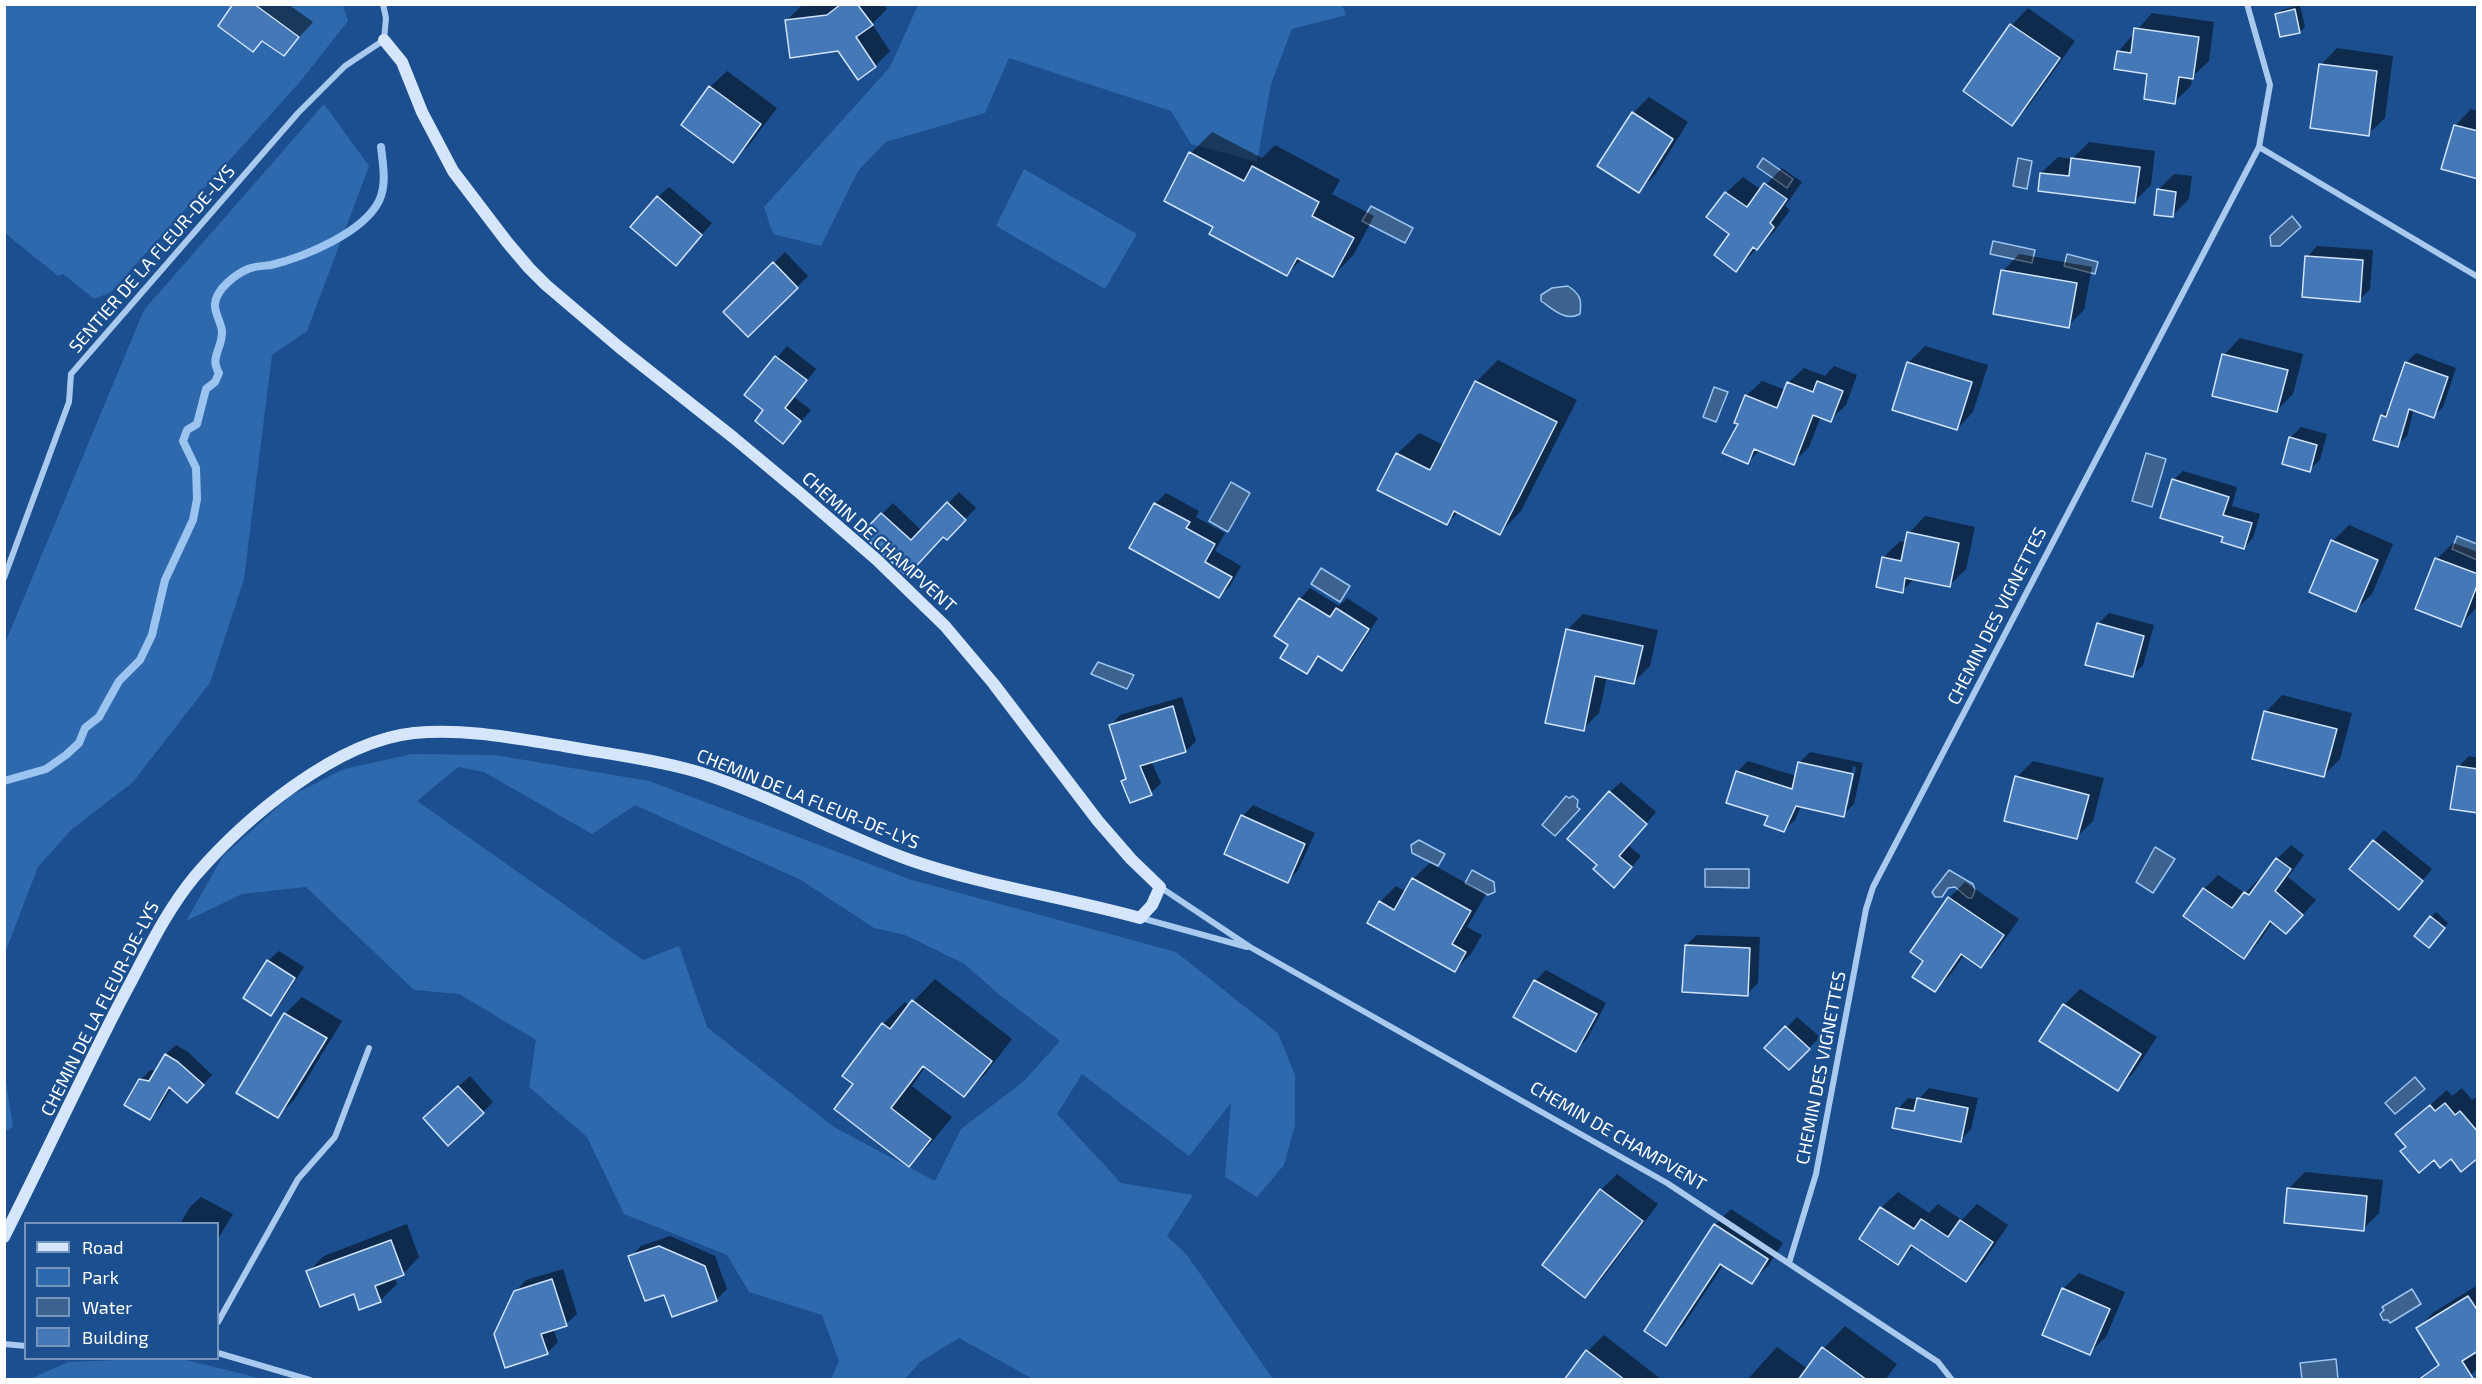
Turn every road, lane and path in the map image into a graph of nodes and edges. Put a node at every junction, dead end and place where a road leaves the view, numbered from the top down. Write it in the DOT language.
graph roads {
  1 [pos="383,4"];
  2 [pos="2247,4"];
  3 [pos="384,40"];
  4 [pos="2259,147"];
  5 [pos="2478,277"];
  6 [pos="4,578"];
  7 [pos="1160,887"];
  8 [pos="1140,918"];
  9 [pos="1250,947"];
  10 [pos="369,1048"];
  11 [pos="4,1238"];
  12 [pos="1790,1263"];
  13 [pos="219,1320"];
  14 [pos="4,1344"];
  15 [pos="24,1346"];
  16 [pos="219,1353"];
  17 [pos="310,1380"];
  18 [pos="1952,1380"];
  1 -- 3 [label="street"];
  2 -- 4 [label="street, CHEMIN DES VIGNETTES"];
  3 -- 6 [label="street, SENTIER DE LA FLEUR-DE-LYS"];
  3 -- 7 [label="street, CHEMIN DE CHAMPVENT"];
  4 -- 5 [label="street"];
  4 -- 12 [label="street, CHEMIN DES VIGNETTES"];
  7 -- 8 [label="street"];
  7 -- 9 [label="street, CHEMIN DE CHAMPVENT"];
  8 -- 9 [label="street, CHEMIN DE CHAMPVENT"];
  8 -- 11 [label="street, CHEMIN DE LA FLEUR-DE-LYS"];
  9 -- 12 [label="street, CHEMIN DE CHAMPVENT"];
  10 -- 13 [label="street"];
  12 -- 18 [label="street, CHEMIN DE CHAMPVENT"];
  14 -- 15 [label="street"];
  16 -- 17 [label="street"];
}
